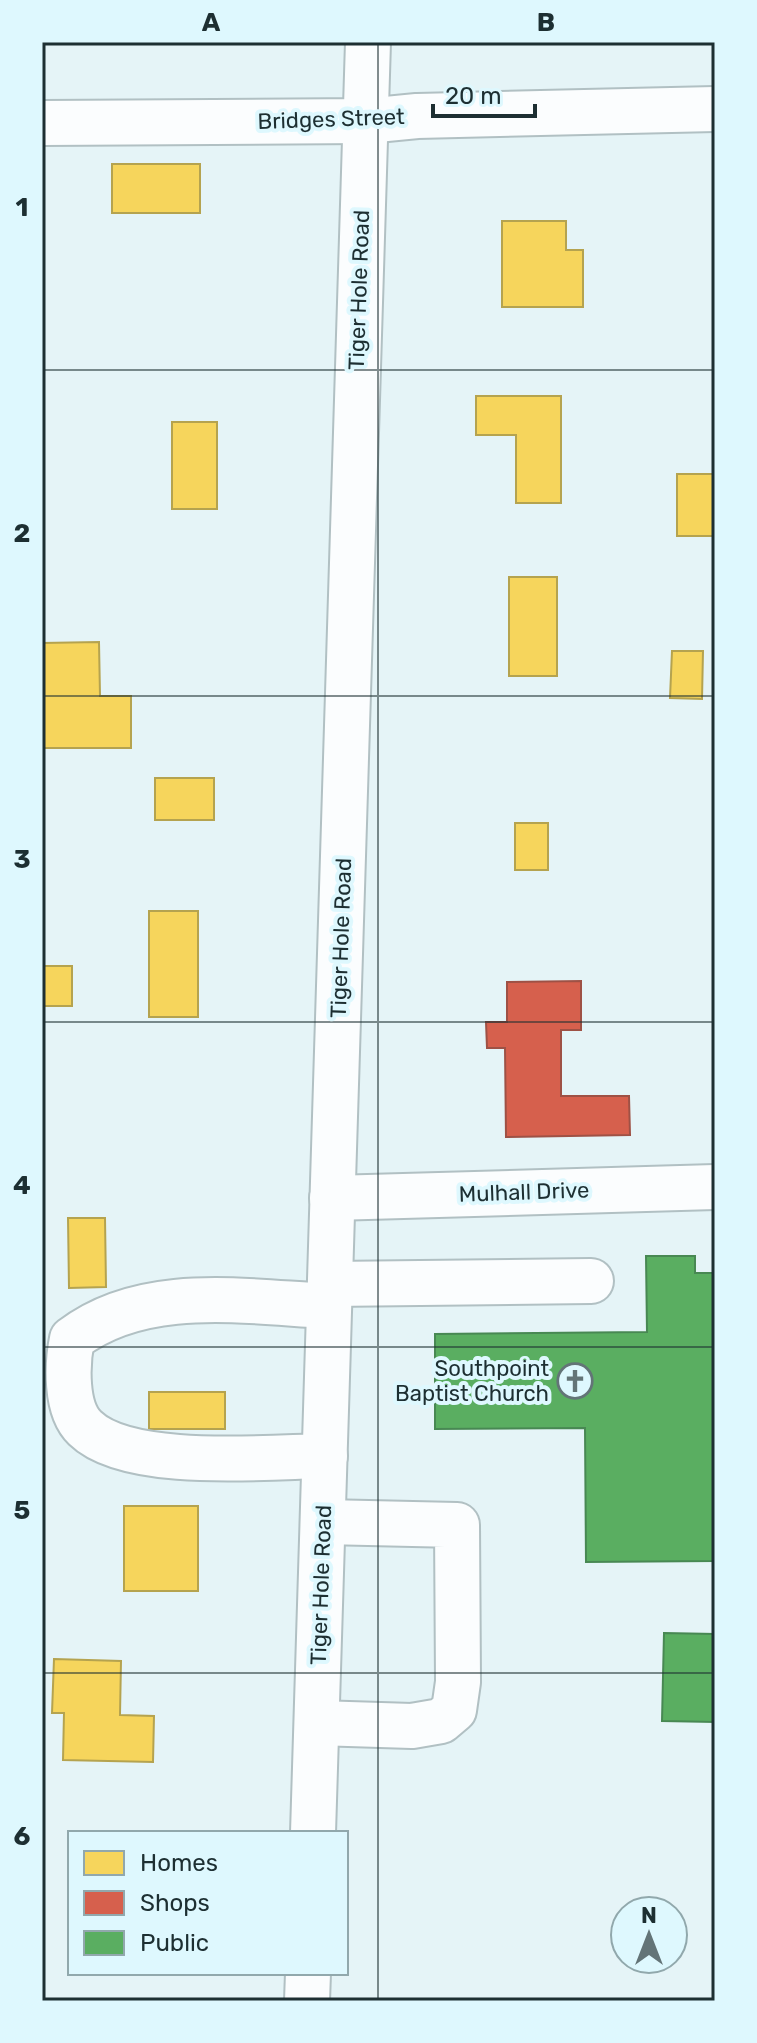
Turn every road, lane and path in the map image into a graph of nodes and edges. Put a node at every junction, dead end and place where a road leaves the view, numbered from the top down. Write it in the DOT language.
graph roads {
  1 [pos="368,42"];
  2 [pos="715,109"];
  3 [pos="366,121"];
  4 [pos="42,123"];
  5 [pos="715,1187"];
  6 [pos="332,1198"];
  7 [pos="591,1281"];
  8 [pos="330,1295"];
  9 [pos="325,1456"];
  10 [pos="324,1522"];
  11 [pos="317,1723"];
  12 [pos="313,1831"];
  13 [pos="308,1975"];
  14 [pos="307,2001"];
  1 -- 3 [label="street, Tiger Hole Road"];
  2 -- 3 [label="street, Bridges Street"];
  3 -- 4 [label="street, Bridges Street"];
  3 -- 6 [label="street, Tiger Hole Road"];
  5 -- 6 [label="street, Mulhall Drive"];
  6 -- 8 [label="street, Tiger Hole Road"];
  7 -- 8 [label="street"];
  8 -- 9 [label="street, Tiger Hole Road"];
  8 -- 9 [label="street"];
  9 -- 10 [label="street, Tiger Hole Road"];
  10 -- 11 [label="street, Tiger Hole Road"];
  10 -- 11 [label="street"];
  11 -- 12 [label="street, Tiger Hole Road"];
  13 -- 14 [label="street"];
}
